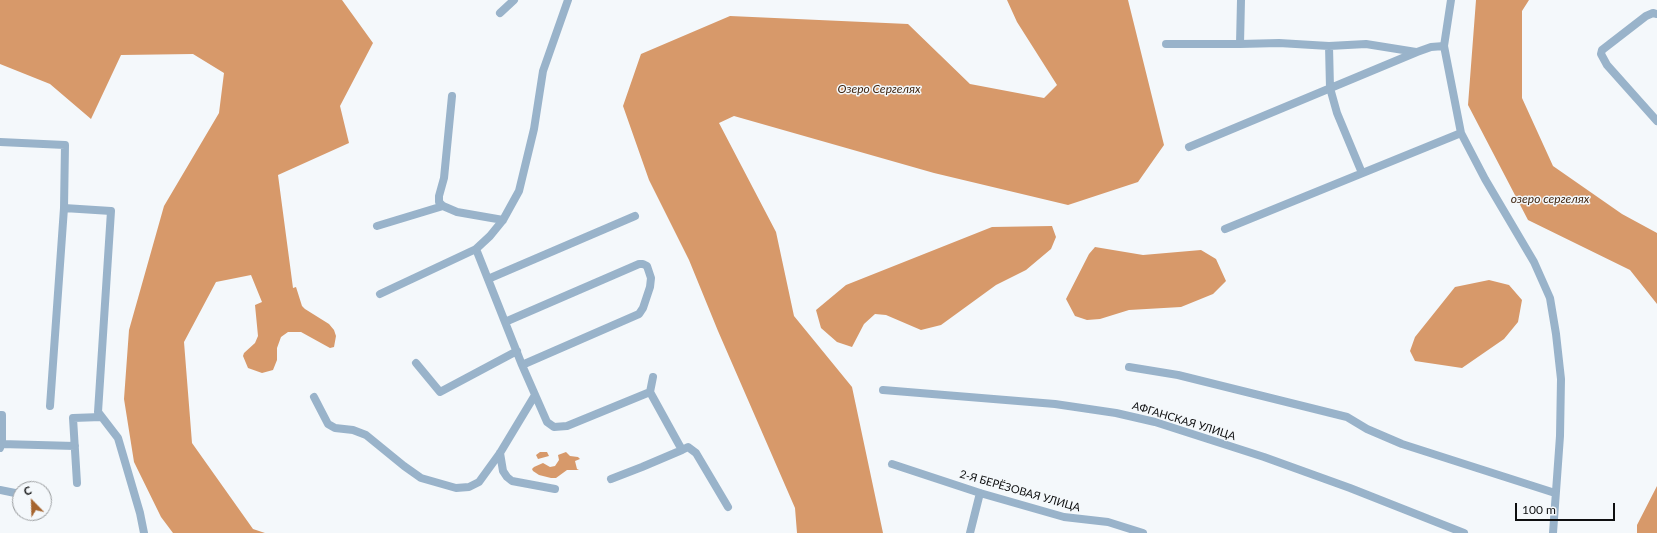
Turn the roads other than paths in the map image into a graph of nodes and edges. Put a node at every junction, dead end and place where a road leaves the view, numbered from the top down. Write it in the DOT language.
graph roads {
  1 [pos="514,0"];
  2 [pos="568,0"];
  3 [pos="1240,0"];
  4 [pos="1451,0"];
  5 [pos="500,13"];
  6 [pos="1657,14"];
  7 [pos="1166,44"];
  8 [pos="1240,44"];
  9 [pos="1329,46"];
  10 [pos="1444,46"];
  11 [pos="1417,52"];
  12 [pos="1330,88"];
  13 [pos="452,96"];
  14 [pos="1657,121"];
  15 [pos="1461,133"];
  16 [pos="0,142"];
  17 [pos="1189,147"];
  18 [pos="1362,173"];
  19 [pos="443,206"];
  20 [pos="64,208"];
  21 [pos="635,216"];
  22 [pos="503,220"];
  23 [pos="377,226"];
  24 [pos="1225,229"];
  25 [pos="476,249"];
  26 [pos="488,279"];
  27 [pos="380,294"];
  28 [pos="505,322"];
  29 [pos="517,351"];
  30 [pos="416,363"];
  31 [pos="522,364"];
  32 [pos="1129,367"];
  33 [pos="653,377"];
  34 [pos="883,390"];
  35 [pos="650,392"];
  36 [pos="535,395"];
  37 [pos="314,397"];
  38 [pos="50,406"];
  39 [pos="1,415"];
  40 [pos="101,417"];
  41 [pos="1,446"];
  42 [pos="75,446"];
  43 [pos="682,450"];
  44 [pos="500,453"];
  45 [pos="892,464"];
  46 [pos="611,479"];
  47 [pos="77,483"];
  48 [pos="555,489"];
  49 [pos="0,490"];
  50 [pos="12,492"];
  51 [pos="980,493"];
  52 [pos="1555,493"];
  53 [pos="728,507"];
  54 [pos="144,533"];
  55 [pos="970,533"];
  56 [pos="1143,533"];
  57 [pos="1464,533"];
  58 [pos="1553,533"];
  1 -- 5 [label="street"];
  2 -- 22 [label="street"];
  3 -- 8 [label="street"];
  4 -- 10 [label="street"];
  6 -- 14 [label="street"];
  7 -- 8 [label="street"];
  8 -- 9 [label="street"];
  9 -- 11 [label="street"];
  9 -- 12 [label="street"];
  10 -- 11 [label="street"];
  10 -- 15 [label="street"];
  11 -- 12 [label="street"];
  12 -- 17 [label="street"];
  12 -- 18 [label="street"];
  13 -- 19 [label="street"];
  15 -- 18 [label="street"];
  15 -- 52 [label="street"];
  16 -- 20 [label="street"];
  18 -- 24 [label="street"];
  19 -- 22 [label="street"];
  19 -- 23 [label="street"];
  20 -- 38 [label="street"];
  20 -- 40 [label="street"];
  21 -- 26 [label="street"];
  22 -- 25 [label="street"];
  25 -- 26 [label="street"];
  25 -- 27 [label="street"];
  26 -- 28 [label="street"];
  28 -- 29 [label="street"];
  28 -- 31 [label="street"];
  29 -- 30 [label="street"];
  29 -- 31 [label="street"];
  31 -- 36 [label="street"];
  32 -- 52 [label="street"];
  33 -- 35 [label="street"];
  34 -- 57 [label="street, АФГАНСКАЯ УЛИЦА"];
  35 -- 36 [label="street"];
  35 -- 43 [label="street"];
  36 -- 44 [label="street"];
  37 -- 44 [label="street"];
  39 -- 41 [label="street"];
  40 -- 42 [label="street"];
  40 -- 54 [label="street"];
  41 -- 42 [label="street"];
  42 -- 47 [label="street"];
  43 -- 46 [label="street"];
  43 -- 53 [label="street"];
  44 -- 48 [label="street"];
  45 -- 51 [label="street, 2-Я БЕРЁЗОВАЯ УЛИЦА"];
  49 -- 50 [label="street"];
  51 -- 55 [label="street"];
  51 -- 56 [label="street, 2-Я БЕРЁЗОВАЯ УЛИЦА"];
  52 -- 58 [label="street"];
}
